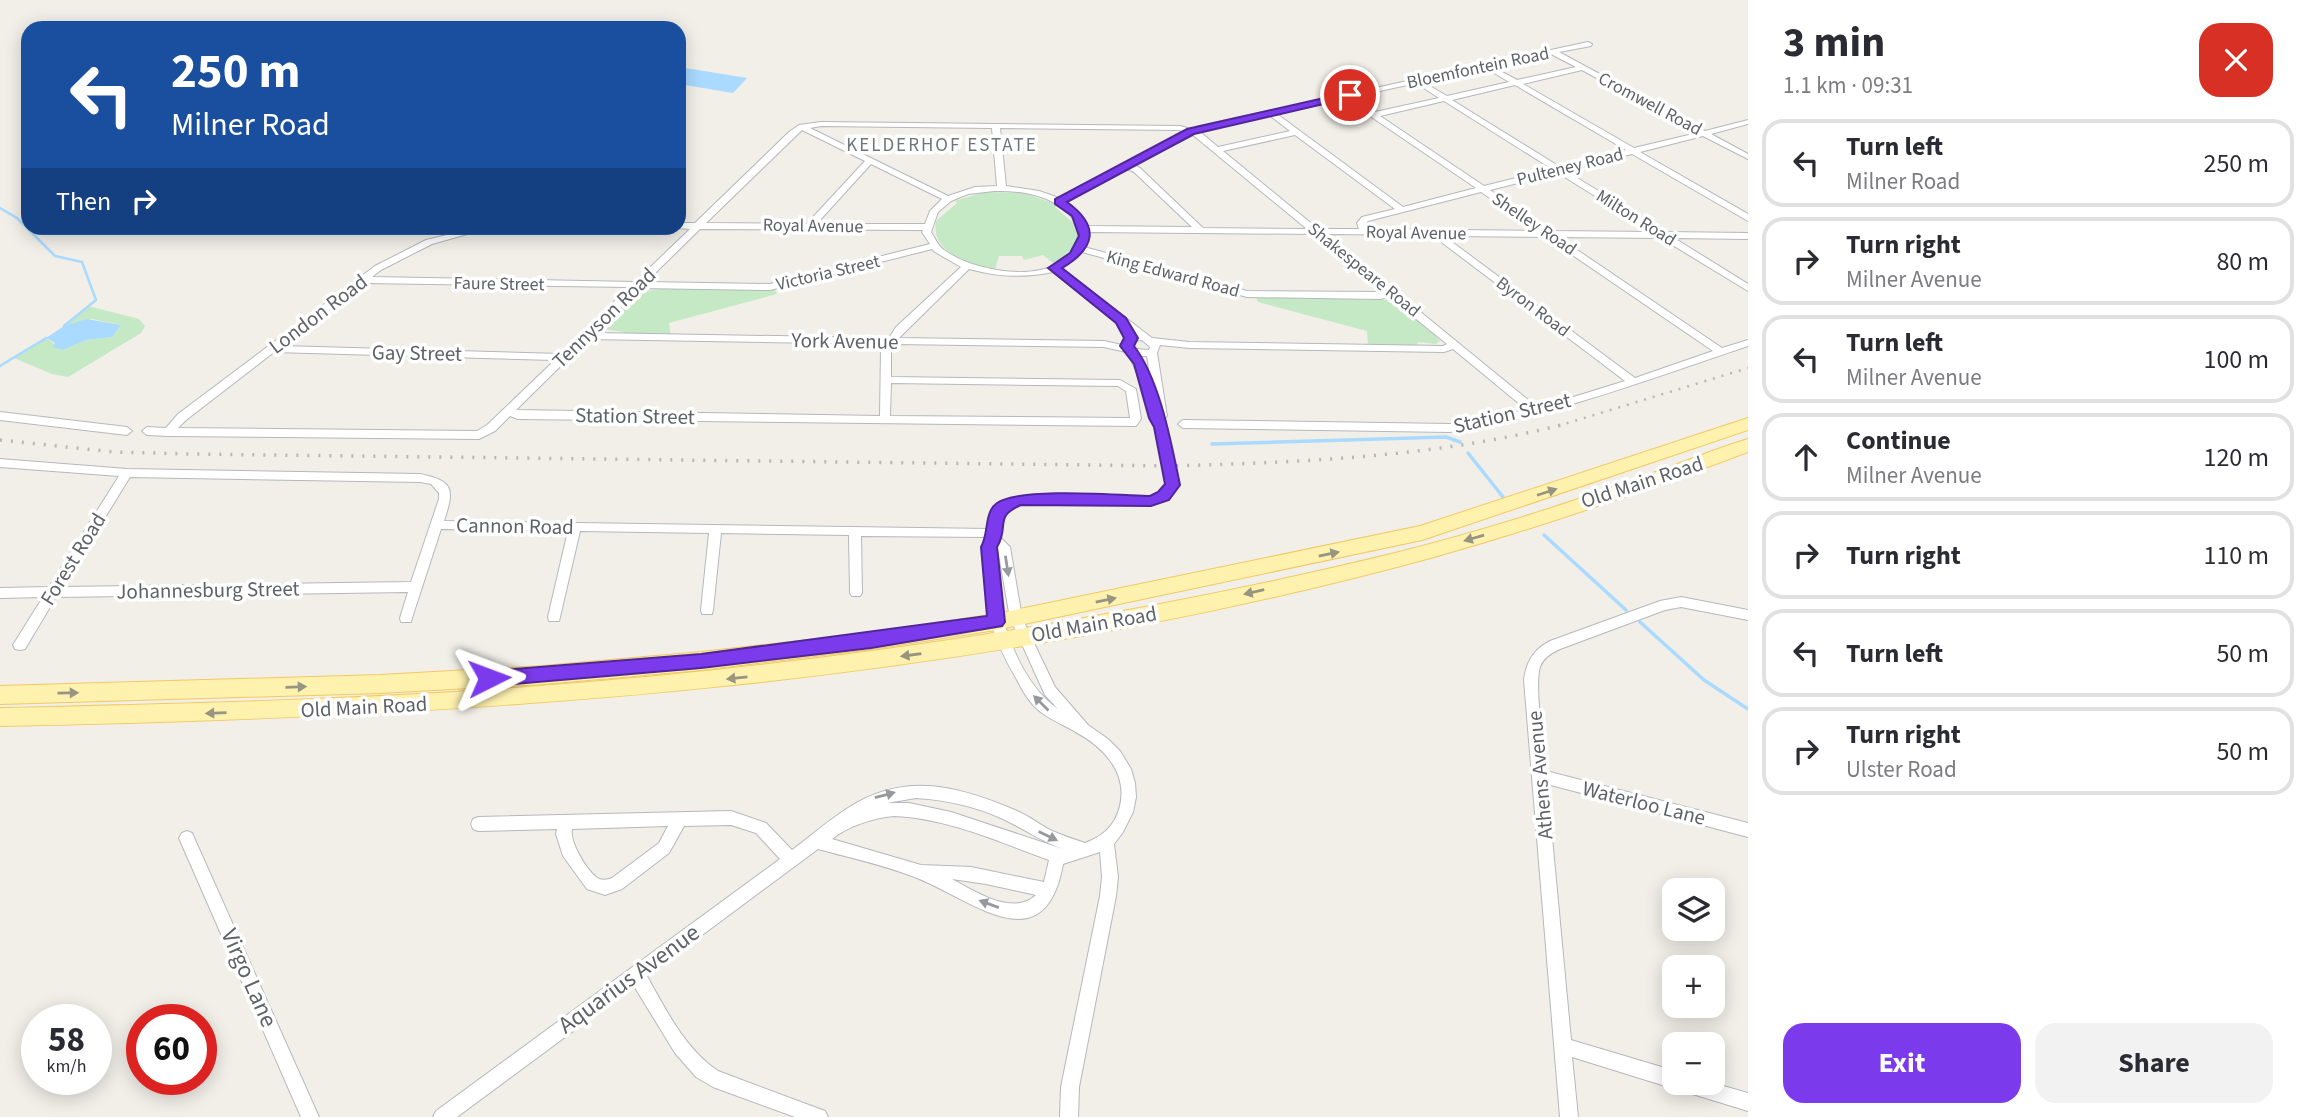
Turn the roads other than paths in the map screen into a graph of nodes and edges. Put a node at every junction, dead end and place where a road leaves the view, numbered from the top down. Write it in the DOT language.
graph roads {
  1 [pos="1588,44"];
  2 [pos="1553,52"];
  3 [pos="1487,66"];
  4 [pos="1583,68"];
  5 [pos="1417,81"];
  6 [pos="1516,83"];
  7 [pos="1346,96"];
  8 [pos="1446,99"];
  9 [pos="1271,113"];
  10 [pos="1373,115"];
  11 [pos="1748,122"];
  12 [pos="996,126"];
  13 [pos="802,127"];
  14 [pos="1191,131"];
  15 [pos="1297,132"];
  16 [pos="1704,133"];
  17 [pos="1217,150"];
  18 [pos="1634,151"];
  19 [pos="1748,157"];
  20 [pos="870,161"];
  21 [pos="1128,166"];
  22 [pos="1560,170"];
  23 [pos="1002,188"];
  24 [pos="1483,190"];
  25 [pos="948,199"];
  26 [pos="1059,201"];
  27 [pos="1402,210"];
  28 [pos="1748,218"];
  29 [pos="699,225"];
  30 [pos="686,226"];
  31 [pos="816,226"];
  32 [pos="927,227"];
  33 [pos="1084,229"];
  34 [pos="1200,230"];
  35 [pos="1317,232"];
  36 [pos="1365,232"];
  37 [pos="1435,233"];
  38 [pos="1548,234"];
  39 [pos="450,235"];
  40 [pos="1664,235"];
  41 [pos="1748,236"];
  42 [pos="934,246"];
  43 [pos="1080,249"];
  44 [pos="966,267"];
  45 [pos="1054,268"];
  46 [pos="362,280"];
  47 [pos="637,286"];
  48 [pos="1748,288"];
  49 [pos="1392,293"];
  50 [pos="1121,321"];
  51 [pos="586,336"];
  52 [pos="891,342"];
  53 [pos="1748,343"];
  54 [pos="1130,345"];
  55 [pos="1455,345"];
  56 [pos="1150,346"];
  57 [pos="271,349"];
  58 [pos="1721,352"];
  59 [pos="564,357"];
  60 [pos="886,380"];
  61 [pos="1632,381"];
  62 [pos="508,411"];
  63 [pos="1535,411"];
  64 [pos="0,416"];
  65 [pos="885,419"];
  66 [pos="1183,424"];
  67 [pos="1748,424"];
  68 [pos="1161,427"];
  69 [pos="127,431"];
  70 [pos="147,432"];
  71 [pos="168,432"];
  72 [pos="1748,445"];
  73 [pos="0,463"];
  74 [pos="127,473"];
  75 [pos="438,525"];
  76 [pos="575,527"];
  77 [pos="715,529"];
  78 [pos="855,531"];
  79 [pos="994,536"];
  80 [pos="0,587"];
  81 [pos="416,587"];
  82 [pos="0,593"];
  83 [pos="18,593"];
  84 [pos="51,593"];
  85 [pos="856,593"];
  86 [pos="707,610"];
  87 [pos="1748,615"];
  88 [pos="554,617"];
  89 [pos="406,618"];
  90 [pos="1010,629"];
  91 [pos="20,645"];
  92 [pos="0,695"];
  93 [pos="0,718"];
  94 [pos="1086,730"];
  95 [pos="1541,776"];
  96 [pos="679,821"];
  97 [pos="566,822"];
  98 [pos="478,824"];
  99 [pos="1748,830"];
  100 [pos="822,836"];
  101 [pos="187,838"];
  102 [pos="1106,842"];
  103 [pos="1085,850"];
  104 [pos="1057,856"];
  105 [pos="791,859"];
  106 [pos="919,872"];
  107 [pos="1048,891"];
  108 [pos="636,974"];
  109 [pos="1564,1046"];
  110 [pos="1662,1076"];
  111 [pos="1725,1095"];
  112 [pos="1748,1102"];
  113 [pos="310,1117"];
  114 [pos="442,1117"];
  115 [pos="819,1117"];
  116 [pos="1069,1117"];
  117 [pos="1569,1117"];
  1 -- 2 [label="street, Bloemfontein Road"];
  2 -- 3 [label="street, Bloemfontein Road"];
  2 -- 4 [label="street, Cromwell Road"];
  3 -- 5 [label="street, Bloemfontein Road"];
  3 -- 6 [label="street"];
  4 -- 6 [label="street, Bloemfontein Road"];
  4 -- 16 [label="street, Cromwell Road"];
  5 -- 7 [label="street, Bloemfontein Road"];
  5 -- 8 [label="street, Milton Road"];
  6 -- 8 [label="street, Bloemfontein Road"];
  6 -- 18 [label="street"];
  7 -- 9 [label="street, Bloemfontein Road"];
  7 -- 10 [label="street, Shelley Road"];
  8 -- 10 [label="street, Bloemfontein Road"];
  8 -- 22 [label="street, Milton Road"];
  9 -- 14 [label="street, Bloemfontein Road"];
  9 -- 15 [label="street"];
  10 -- 24 [label="street, Shelley Road"];
  11 -- 16 [label="street, Pulteney Road"];
  12 -- 13 [label="street, Bloemfontein Road"];
  12 -- 14 [label="street, Bloemfontein Road"];
  12 -- 23 [label="street"];
  13 -- 20 [label="street"];
  13 -- 29 [label="street"];
  14 -- 17 [label="street, Shakespeare Road"];
  14 -- 21 [label="street"];
  15 -- 17 [label="street"];
  15 -- 27 [label="street"];
  16 -- 18 [label="street, Pulteney Road"];
  16 -- 19 [label="street, Cromwell Road"];
  17 -- 35 [label="street, Shakespeare Road"];
  18 -- 22 [label="street, Pulteney Road"];
  18 -- 28 [label="street"];
  20 -- 25 [label="street"];
  20 -- 31 [label="street"];
  21 -- 26 [label="street"];
  21 -- 34 [label="street"];
  22 -- 24 [label="street, Pulteney Road"];
  22 -- 40 [label="street, Milton Road"];
  23 -- 25 [label="street"];
  23 -- 26 [label="street"];
  24 -- 27 [label="street, Pulteney Road"];
  24 -- 38 [label="street, Shelley Road"];
  25 -- 32 [label="street"];
  26 -- 33 [label="street"];
  27 -- 36 [label="street, Pulteney Road"];
  29 -- 30 [label="street"];
  29 -- 31 [label="street, Royal Avenue"];
  29 -- 47 [label="street, Tennyson Road"];
  31 -- 32 [label="street, Royal Avenue"];
  32 -- 42 [label="street"];
  33 -- 34 [label="street, Royal Avenue"];
  33 -- 43 [label="street"];
  34 -- 35 [label="street, Royal Avenue"];
  35 -- 36 [label="street, Royal Avenue"];
  35 -- 49 [label="street, Shakespeare Road"];
  36 -- 37 [label="street, Royal Avenue"];
  37 -- 38 [label="street, Royal Avenue"];
  37 -- 61 [label="street, Byron Road"];
  38 -- 40 [label="street, Royal Avenue"];
  38 -- 58 [label="street, Shelley Road"];
  39 -- 46 [label="street, London Road"];
  40 -- 41 [label="street, Royal Avenue"];
  40 -- 48 [label="street, Milton Road"];
  42 -- 44 [label="street"];
  42 -- 47 [label="street, Victoria Street"];
  43 -- 45 [label="street"];
  43 -- 49 [label="street, King Edward Road"];
  44 -- 45 [label="street"];
  44 -- 52 [label="street"];
  45 -- 50 [label="street"];
  46 -- 47 [label="street, Faure Street"];
  46 -- 57 [label="street, London Road"];
  47 -- 51 [label="street, Tennyson Road"];
  49 -- 55 [label="street, Shakespeare Road"];
  50 -- 54 [label="street"];
  50 -- 56 [label="street"];
  51 -- 52 [label="street, York Avenue"];
  51 -- 59 [label="street, Tennyson Road"];
  52 -- 54 [label="street, York Avenue"];
  52 -- 60 [label="street"];
  53 -- 58 [label="street, Station Street"];
  54 -- 56 [label="street"];
  54 -- 56 [label="street"];
  54 -- 68 [label="street"];
  55 -- 56 [label="street"];
  55 -- 63 [label="street, Shakespeare Road"];
  56 -- 68 [label="street"];
  57 -- 59 [label="street, Gay Street"];
  57 -- 71 [label="street, London Road"];
  58 -- 61 [label="street, Station Street"];
  59 -- 62 [label="street, Tennyson Road"];
  60 -- 65 [label="street"];
  60 -- 65 [label="street, Station Street"];
  61 -- 63 [label="street, Station Street"];
  62 -- 65 [label="street, Station Street"];
  62 -- 71 [label="street"];
  63 -- 66 [label="street, Station Street"];
  64 -- 69 [label="street"];
  90 -- 67 [label="main road, Old Main Road, one-way"];
  68 -- 79 [label="street"];
  70 -- 71 [label="street"];
  72 -- 90 [label="main road, Old Main Road, one-way"];
  73 -- 74 [label="street, Cannon Road"];
  74 -- 75 [label="street, Cannon Road"];
  74 -- 84 [label="street, Forest Road"];
  75 -- 76 [label="street, Cannon Road"];
  75 -- 81 [label="street"];
  76 -- 77 [label="street, Cannon Road"];
  76 -- 88 [label="street"];
  77 -- 78 [label="street, Cannon Road"];
  77 -- 86 [label="street"];
  78 -- 79 [label="street, Cannon Road"];
  78 -- 85 [label="street"];
  79 -- 90 [label="street"];
  79 -- 90 [label="street, one-way"];
  80 -- 83 [label="street"];
  81 -- 84 [label="street, Johannesburg Street"];
  81 -- 89 [label="street"];
  82 -- 83 [label="street, Johannesburg Street"];
  83 -- 84 [label="street, Johannesburg Street"];
  84 -- 91 [label="street, Forest Road"];
  87 -- 95 [label="street, Athens Avenue"];
  92 -- 90 [label="main road, Old Main Road, one-way"];
  90 -- 93 [label="main road, Old Main Road, one-way"];
  90 -- 94 [label="street"];
  94 -- 90 [label="street, one-way"];
  94 -- 102 [label="street"];
  95 -- 99 [label="street, Waterloo Lane"];
  95 -- 109 [label="street, Athens Avenue"];
  96 -- 97 [label="street"];
  96 -- 97 [label="street"];
  96 -- 105 [label="street"];
  97 -- 98 [label="street"];
  100 -- 103 [label="street, Aquarius Avenue, one-way"];
  100 -- 104 [label="street, Aquarius Avenue"];
  100 -- 105 [label="street, Aquarius Avenue"];
  100 -- 106 [label="street"];
  101 -- 113 [label="street, Virgo Lane"];
  102 -- 103 [label="street"];
  102 -- 116 [label="street"];
  103 -- 104 [label="street"];
  104 -- 107 [label="street"];
  105 -- 108 [label="street, Aquarius Avenue"];
  106 -- 107 [label="street"];
  107 -- 106 [label="street, one-way"];
  108 -- 114 [label="street, Aquarius Avenue"];
  108 -- 115 [label="street"];
  109 -- 110 [label="street"];
  109 -- 117 [label="street, Athens Avenue"];
  111 -- 112 [label="street"];
}
